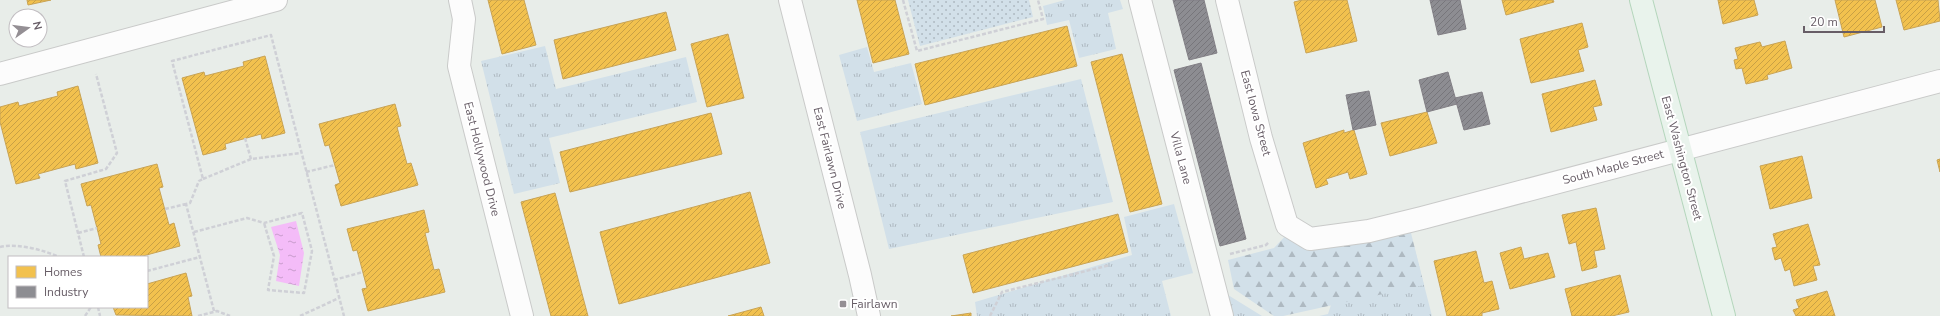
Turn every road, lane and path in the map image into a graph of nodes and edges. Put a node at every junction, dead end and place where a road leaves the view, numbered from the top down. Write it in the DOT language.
graph roads {
  1 [pos="276,0"];
  2 [pos="460,0"];
  3 [pos="790,0"];
  4 [pos="903,0"];
  5 [pos="1038,0"];
  6 [pos="1140,0"];
  7 [pos="1227,0"];
  8 [pos="1641,0"];
  9 [pos="96,73"];
  10 [pos="0,74"];
  11 [pos="1940,81"];
  12 [pos="245,138"];
  13 [pos="1680,148"];
  14 [pos="301,153"];
  15 [pos="250,159"];
  16 [pos="335,165"];
  17 [pos="306,172"];
  18 [pos="203,179"];
  19 [pos="186,204"];
  20 [pos="165,209"];
  21 [pos="264,224"];
  22 [pos="1287,225"];
  23 [pos="97,228"];
  24 [pos="194,232"];
  25 [pos="78,233"];
  26 [pos="0,247"];
  27 [pos="57,256"];
  28 [pos="84,256"];
  29 [pos="200,258"];
  30 [pos="1208,259"];
  31 [pos="1110,265"];
  32 [pos="148,271"];
  33 [pos="363,272"];
  34 [pos="334,280"];
  35 [pos="339,298"];
  36 [pos="214,311"];
  37 [pos="198,316"];
  38 [pos="230,316"];
  39 [pos="300,316"];
  40 [pos="344,316"];
  41 [pos="522,316"];
  42 [pos="869,316"];
  43 [pos="990,316"];
  44 [pos="1222,316"];
  45 [pos="1724,316"];
  1 -- 10 [label="street"];
  2 -- 41 [label="street, East Hollywood Drive"];
  3 -- 42 [label="street, East Fairlawn Drive"];
  4 -- 5 [label="path"];
  6 -- 30 [label="street, Villa Lane"];
  7 -- 22 [label="street, East Iowa Street"];
  8 -- 13 [label="main road, East Washington Street"];
  9 -- 25 [label="path"];
  11 -- 13 [label="street, South Maple Street"];
  12 -- 15 [label="path"];
  13 -- 22 [label="street, South Maple Street"];
  13 -- 45 [label="main road, East Washington Street"];
  14 -- 15 [label="path"];
  14 -- 17 [label="path"];
  14 -- 18 [label="path"];
  15 -- 18 [label="path"];
  16 -- 17 [label="path"];
  17 -- 34 [label="path"];
  18 -- 19 [label="path"];
  19 -- 20 [label="path"];
  19 -- 24 [label="path"];
  21 -- 21 [label="path"];
  21 -- 24 [label="path"];
  22 -- 30 [label="path"];
  23 -- 25 [label="path"];
  24 -- 29 [label="path"];
  25 -- 28 [label="path"];
  26 -- 27 [label="path"];
  29 -- 32 [label="path"];
  29 -- 36 [label="path"];
  30 -- 44 [label="street, Villa Lane"];
  31 -- 43 [label="path"];
  33 -- 34 [label="path"];
  34 -- 35 [label="path"];
  35 -- 39 [label="path"];
  35 -- 40 [label="path"];
  36 -- 37 [label="path"];
  36 -- 38 [label="path"];
}
